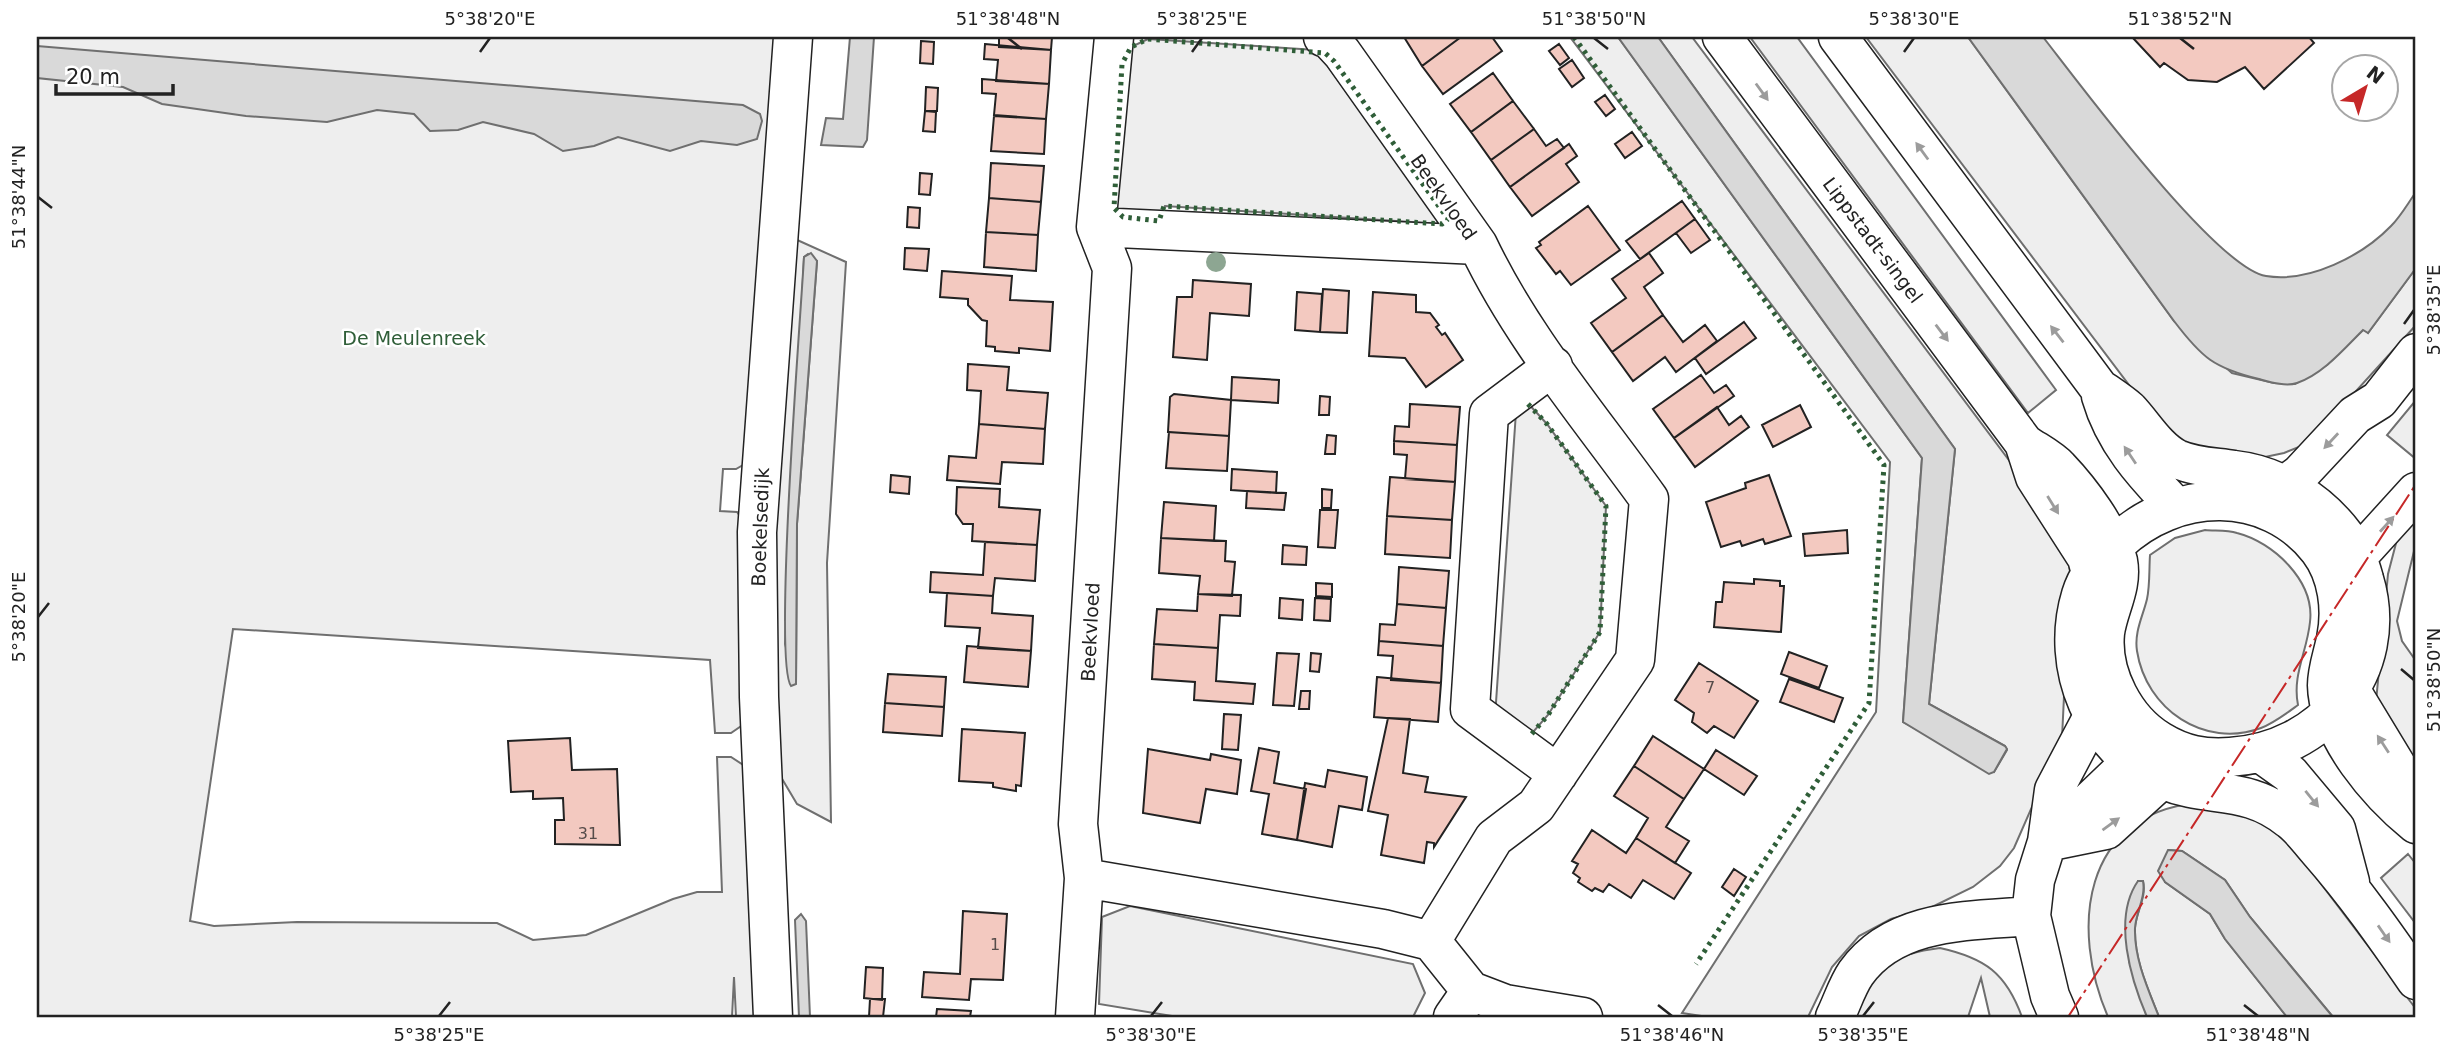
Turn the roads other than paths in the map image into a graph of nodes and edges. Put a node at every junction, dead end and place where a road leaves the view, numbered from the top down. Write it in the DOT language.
graph roads {
  1 [pos="793,37"];
  2 [pos="1114,37"];
  3 [pos="1323,37"];
  4 [pos="1722,37"];
  5 [pos="1838,37"];
  6 [pos="1096,227"];
  7 [pos="1478,245"];
  8 [pos="2416,353"];
  9 [pos="1553,366"];
  10 [pos="2099,388"];
  11 [pos="2416,492"];
  12 [pos="2294,503"];
  13 [pos="2175,506"];
  14 [pos="2357,557"];
  15 [pos="2102,560"];
  16 [pos="2341,700"];
  17 [pos="2092,718"];
  18 [pos="2262,754"];
  19 [pos="2150,760"];
  20 [pos="1558,774"];
  21 [pos="2416,798"];
  22 [pos="2416,824"];
  23 [pos="2047,842"];
  24 [pos="1084,878"];
  25 [pos="2351,887"];
  26 [pos="2031,916"];
  27 [pos="1431,941"];
  28 [pos="2416,981"];
  29 [pos="1462,1004"];
  30 [pos="773,1017"];
  31 [pos="1075,1017"];
  32 [pos="1583,1017"];
  33 [pos="1835,1017"];
  34 [pos="2059,1017"];
  1 -- 30 [label="street, Boekelsedijk"];
  2 -- 6 [label="street, Beekvloed"];
  3 -- 7 [label="street, Beekvloed"];
  4 -- 15 [label="street, Lippstadt-singel, one-way"];
  10 -- 5 [label="street, one-way"];
  6 -- 7 [label="street"];
  6 -- 24 [label="street, Beekvloed"];
  7 -- 9 [label="street, Beekvloed"];
  8 -- 12 [label="street, one-way"];
  9 -- 20 [label="street, Beekvloed"];
  9 -- 20 [label="street"];
  10 -- 12 [label="street"];
  13 -- 10 [label="street, one-way"];
  14 -- 11 [label="street, one-way"];
  12 -- 13 [label="street"];
  12 -- 14 [label="street"];
  12 -- 16 [label="street"];
  13 -- 15 [label="street"];
  14 -- 16 [label="street"];
  15 -- 17 [label="street"];
  15 -- 19 [label="street, Lippstadt-singel"];
  16 -- 18 [label="street"];
  21 -- 16 [label="street, one-way"];
  16 -- 22 [label="street"];
  17 -- 19 [label="street"];
  17 -- 23 [label="street"];
  18 -- 19 [label="street"];
  18 -- 25 [label="street, one-way"];
  23 -- 19 [label="street, one-way"];
  19 -- 25 [label="street"];
  20 -- 27 [label="street, Beekvloed"];
  23 -- 26 [label="street"];
  24 -- 27 [label="street"];
  24 -- 31 [label="street, Beekvloed"];
  25 -- 28 [label="street, one-way"];
  26 -- 33 [label="street"];
  26 -- 34 [label="street"];
  27 -- 29 [label="street"];
  29 -- 32 [label="street"];
}
